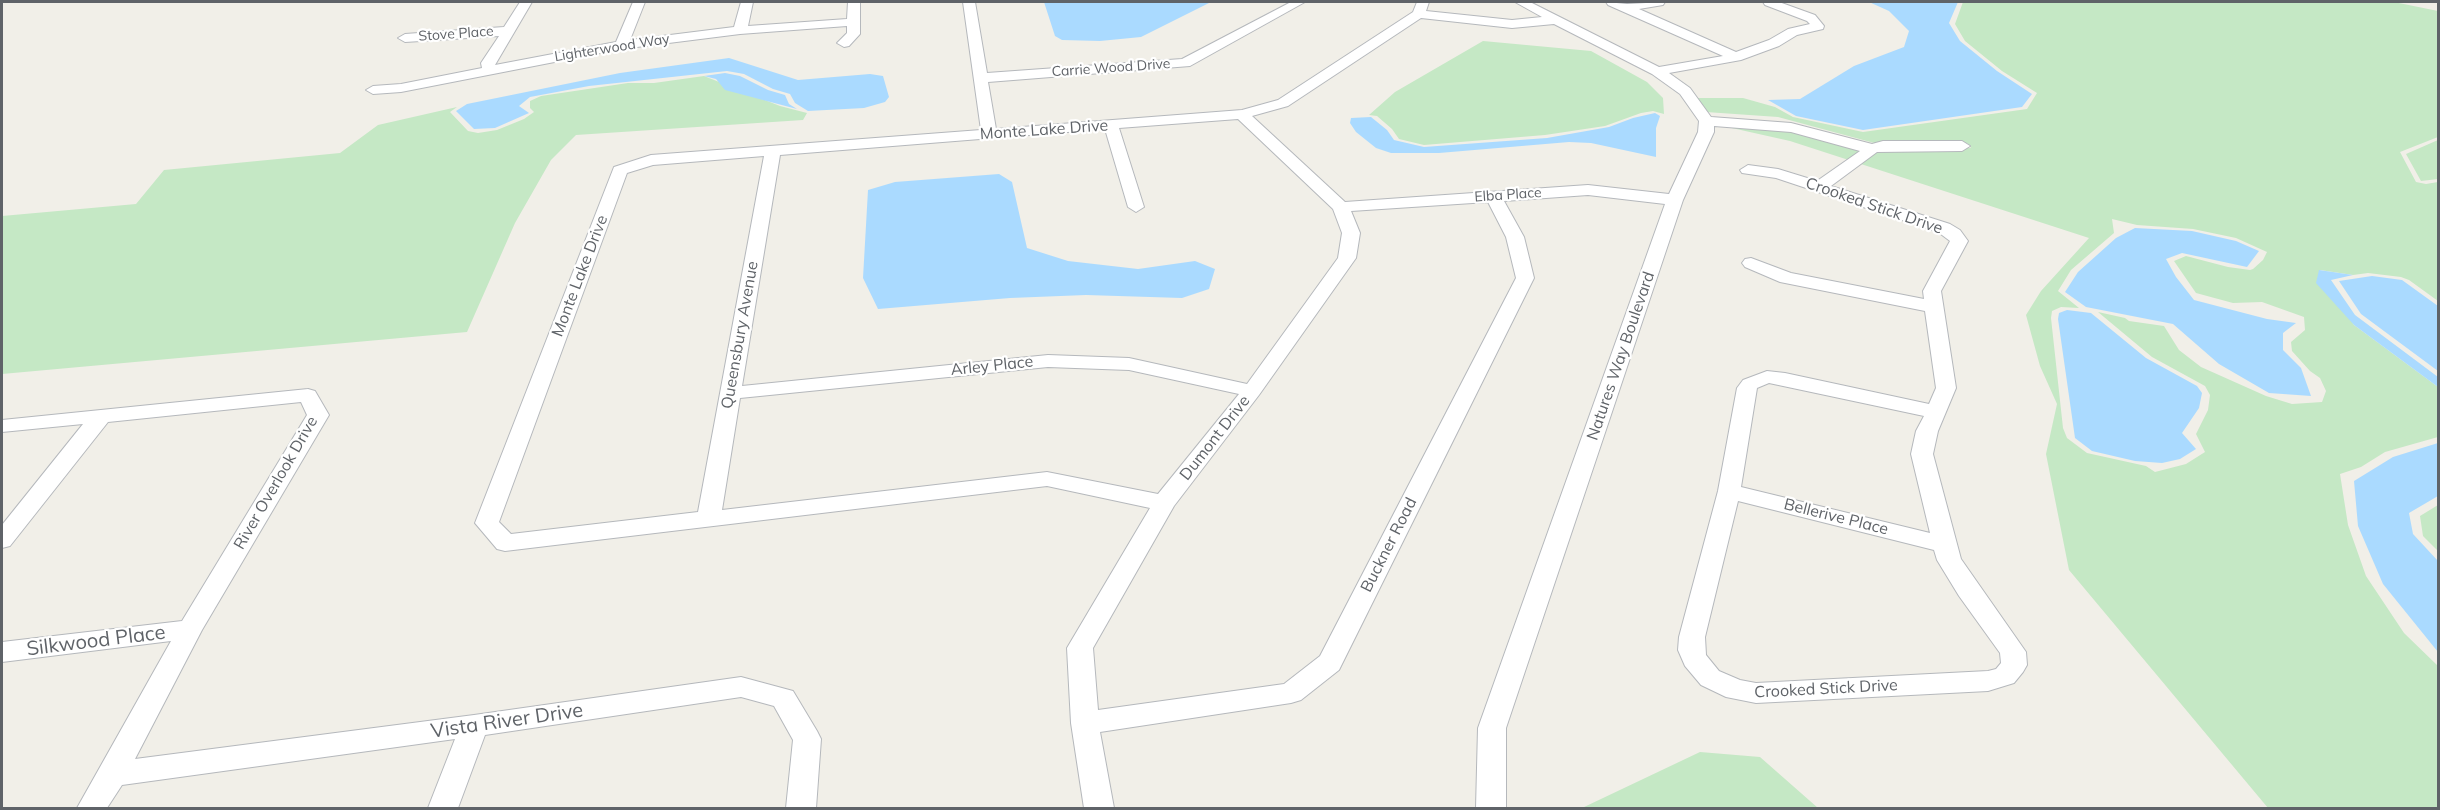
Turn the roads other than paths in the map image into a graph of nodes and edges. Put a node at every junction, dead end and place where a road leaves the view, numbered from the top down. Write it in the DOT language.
graph roads {
  1 [pos="526,2"];
  2 [pos="639,2"];
  3 [pos="747,2"];
  4 [pos="854,2"];
  5 [pos="969,2"];
  6 [pos="1299,2"];
  7 [pos="1521,2"];
  8 [pos="1611,2"];
  9 [pos="1659,2"];
  10 [pos="1769,2"];
  11 [pos="1421,8"];
  12 [pos="1625,8"];
  13 [pos="1556,20"];
  14 [pos="853,22"];
  15 [pos="740,30"];
  16 [pos="507,31"];
  17 [pos="405,38"];
  18 [pos="844,44"];
  19 [pos="621,45"];
  20 [pos="1736,57"];
  21 [pos="489,69"];
  22 [pos="1657,71"];
  23 [pos="980,78"];
  24 [pos="373,90"];
  25 [pos="1242,114"];
  26 [pos="1703,118"];
  27 [pos="1111,125"];
  28 [pos="989,134"];
  29 [pos="1962,146"];
  30 [pos="1875,148"];
  31 [pos="773,151"];
  32 [pos="1748,170"];
  33 [pos="1819,187"];
  34 [pos="1493,195"];
  35 [pos="1675,200"];
  36 [pos="1136,207"];
  37 [pos="1341,207"];
  38 [pos="1750,263"];
  39 [pos="1934,307"];
  40 [pos="1252,391"];
  41 [pos="730,393"];
  42 [pos="1936,412"];
  43 [pos="101,416"];
  44 [pos="2,426"];
  45 [pos="1729,491"];
  46 [pos="1164,503"];
  47 [pos="709,518"];
  48 [pos="2,540"];
  49 [pos="1944,544"];
  50 [pos="190,629"];
  51 [pos="2,652"];
  52 [pos="1085,723"];
  53 [pos="474,726"];
  54 [pos="113,774"];
  55 [pos="92,808"];
  56 [pos="443,808"];
  57 [pos="801,808"];
  58 [pos="1099,808"];
  59 [pos="1491,808"];
  1 -- 16 [label="street"];
  2 -- 19 [label="street"];
  3 -- 15 [label="street"];
  4 -- 14 [label="street"];
  5 -- 23 [label="street"];
  6 -- 23 [label="street, Carrie Wood Drive"];
  7 -- 13 [label="street"];
  8 -- 12 [label="street"];
  9 -- 12 [label="street"];
  10 -- 20 [label="street"];
  11 -- 13 [label="street"];
  11 -- 25 [label="street, Monte Lake Drive"];
  12 -- 20 [label="street"];
  13 -- 22 [label="street"];
  14 -- 15 [label="street, Lighterwood Way"];
  14 -- 18 [label="street"];
  15 -- 19 [label="street, Lighterwood Way"];
  16 -- 17 [label="street, Stove Place"];
  16 -- 21 [label="street"];
  19 -- 21 [label="street, Lighterwood Way"];
  20 -- 22 [label="street"];
  21 -- 24 [label="street, Lighterwood Way"];
  22 -- 26 [label="street"];
  23 -- 28 [label="street"];
  25 -- 27 [label="street, Monte Lake Drive"];
  25 -- 37 [label="street, Dumont Drive"];
  26 -- 30 [label="street"];
  26 -- 35 [label="street, Natures Way Boulevard"];
  27 -- 28 [label="street, Monte Lake Drive"];
  27 -- 36 [label="street"];
  28 -- 31 [label="street, Monte Lake Drive"];
  29 -- 30 [label="street"];
  30 -- 33 [label="street"];
  31 -- 41 [label="street, Queensbury Avenue"];
  31 -- 47 [label="street, Monte Lake Drive"];
  32 -- 33 [label="street, Crooked Stick Drive"];
  33 -- 39 [label="street, Crooked Stick Drive"];
  34 -- 35 [label="street, Elba Place"];
  34 -- 37 [label="street, Elba Place"];
  34 -- 52 [label="street, Buckner Road"];
  35 -- 59 [label="street, Natures Way Boulevard"];
  37 -- 40 [label="street, Dumont Drive"];
  38 -- 39 [label="street"];
  39 -- 42 [label="street, Crooked Stick Drive"];
  40 -- 41 [label="street, Arley Place"];
  40 -- 46 [label="street, Dumont Drive"];
  41 -- 47 [label="street, Queensbury Avenue"];
  42 -- 45 [label="street, Crooked Stick Drive"];
  42 -- 49 [label="street, Crooked Stick Drive"];
  43 -- 44 [label="street, River Overlook Drive"];
  43 -- 48 [label="street"];
  43 -- 50 [label="street, River Overlook Drive"];
  45 -- 49 [label="street, Bellerive Place"];
  45 -- 49 [label="street, Crooked Stick Drive"];
  46 -- 47 [label="street, Monte Lake Drive"];
  46 -- 52 [label="street, Dumont Drive"];
  50 -- 51 [label="street, Silkwood Place"];
  50 -- 54 [label="street, River Overlook Drive"];
  52 -- 58 [label="street, Dumont Drive"];
  53 -- 54 [label="street, Vista River Drive"];
  53 -- 56 [label="street"];
  53 -- 57 [label="street, Vista River Drive"];
  54 -- 55 [label="street, River Overlook Drive"];
}
